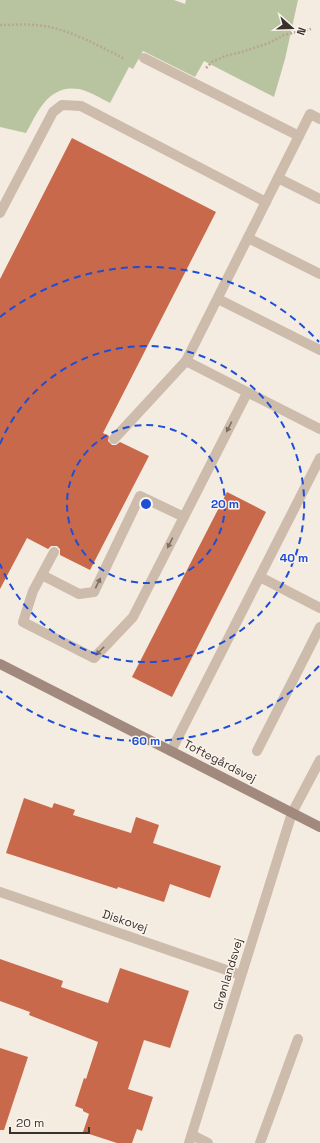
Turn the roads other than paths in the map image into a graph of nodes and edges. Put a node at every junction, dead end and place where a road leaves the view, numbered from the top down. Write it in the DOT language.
graph roads {
  1 [pos="144,58"];
  2 [pos="320,119"];
  3 [pos="299,136"];
  4 [pos="278,178"];
  5 [pos="320,200"];
  6 [pos="266,202"];
  7 [pos="0,214"];
  8 [pos="248,238"];
  9 [pos="320,274"];
  10 [pos="218,299"];
  11 [pos="320,350"];
  12 [pos="186,361"];
  13 [pos="247,393"];
  14 [pos="320,429"];
  15 [pos="114,439"];
  16 [pos="320,458"];
  17 [pos="184,517"];
  18 [pos="54,552"];
  19 [pos="42,574"];
  20 [pos="260,576"];
  21 [pos="320,608"];
  22 [pos="320,627"];
  23 [pos="0,664"];
  24 [pos="171,751"];
  25 [pos="256,751"];
  26 [pos="320,760"];
  27 [pos="292,813"];
  28 [pos="320,827"];
  29 [pos="0,892"];
  30 [pos="241,975"];
  31 [pos="298,1039"];
  32 [pos="190,1139"];
  33 [pos="208,1143"];
  34 [pos="260,1143"];
  1 -- 3 [label="street"];
  2 -- 3 [label="street"];
  3 -- 4 [label="street"];
  4 -- 5 [label="street"];
  4 -- 6 [label="street"];
  6 -- 7 [label="street"];
  6 -- 8 [label="street"];
  8 -- 9 [label="street"];
  8 -- 10 [label="street"];
  10 -- 11 [label="street"];
  10 -- 12 [label="street"];
  12 -- 13 [label="street"];
  12 -- 15 [label="street"];
  13 -- 14 [label="street"];
  13 -- 17 [label="street, one-way"];
  16 -- 20 [label="street"];
  19 -- 17 [label="street, one-way"];
  17 -- 19 [label="street, one-way"];
  18 -- 19 [label="street"];
  20 -- 21 [label="street"];
  20 -- 24 [label="street"];
  22 -- 25 [label="street"];
  23 -- 24 [label="street, Toftegårdsvej"];
  24 -- 27 [label="street, Toftegårdsvej"];
  26 -- 27 [label="street, Grønlandsvej"];
  27 -- 28 [label="street, Toftegårdsvej"];
  27 -- 30 [label="street, Grønlandsvej"];
  29 -- 30 [label="street, Diskovej"];
  30 -- 32 [label="street, Grønlandsvej"];
  31 -- 34 [label="street"];
  32 -- 33 [label="street"];
}
